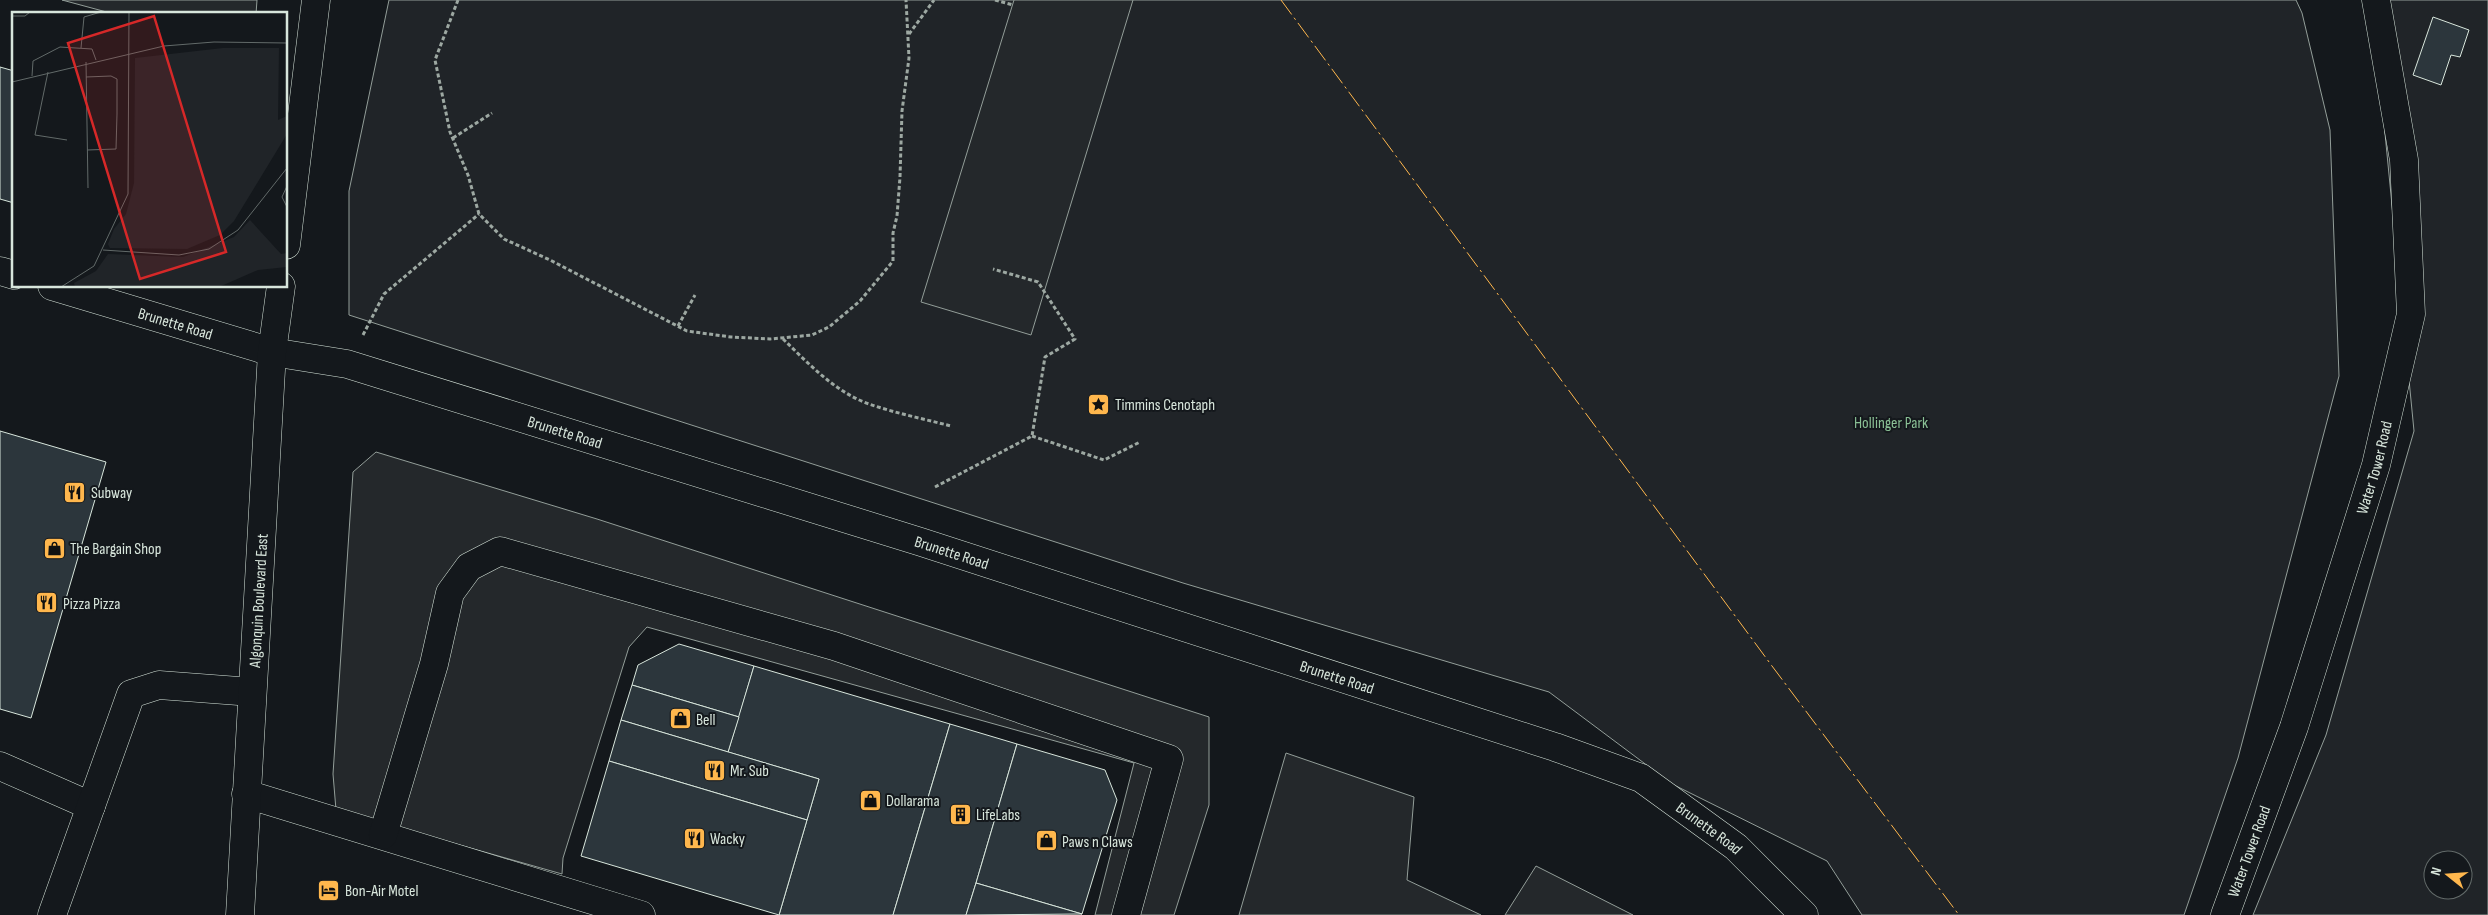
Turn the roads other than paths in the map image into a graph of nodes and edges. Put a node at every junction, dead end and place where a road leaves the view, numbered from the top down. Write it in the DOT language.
graph roads {
  1 [pos="316,0"];
  2 [pos="2376,0"];
  3 [pos="288,230"];
  4 [pos="59,288"];
  5 [pos="281,288"];
  6 [pos="272,352"];
  7 [pos="252,692"];
  8 [pos="0,766"];
  9 [pos="246,794"];
  10 [pos="91,806"];
  11 [pos="383,835"];
  12 [pos="52,915"];
  13 [pos="240,915"];
  14 [pos="641,915"];
  15 [pos="1126,915"];
  16 [pos="1804,915"];
  17 [pos="2225,915"];
  1 -- 3 [label="street"];
  2 -- 17 [label="street, Water Tower Road"];
  4 -- 6 [label="street, Brunette Road"];
  5 -- 6 [label="street, Algonquin Boulevard East"];
  6 -- 7 [label="street, Algonquin Boulevard East"];
  6 -- 16 [label="street, Brunette Road"];
  7 -- 9 [label="street, Algonquin Boulevard East"];
  7 -- 10 [label="street"];
  8 -- 10 [label="street"];
  9 -- 11 [label="street"];
  9 -- 13 [label="street, Algonquin Boulevard East"];
  10 -- 12 [label="street"];
  11 -- 14 [label="street"];
  11 -- 15 [label="street"];
}
